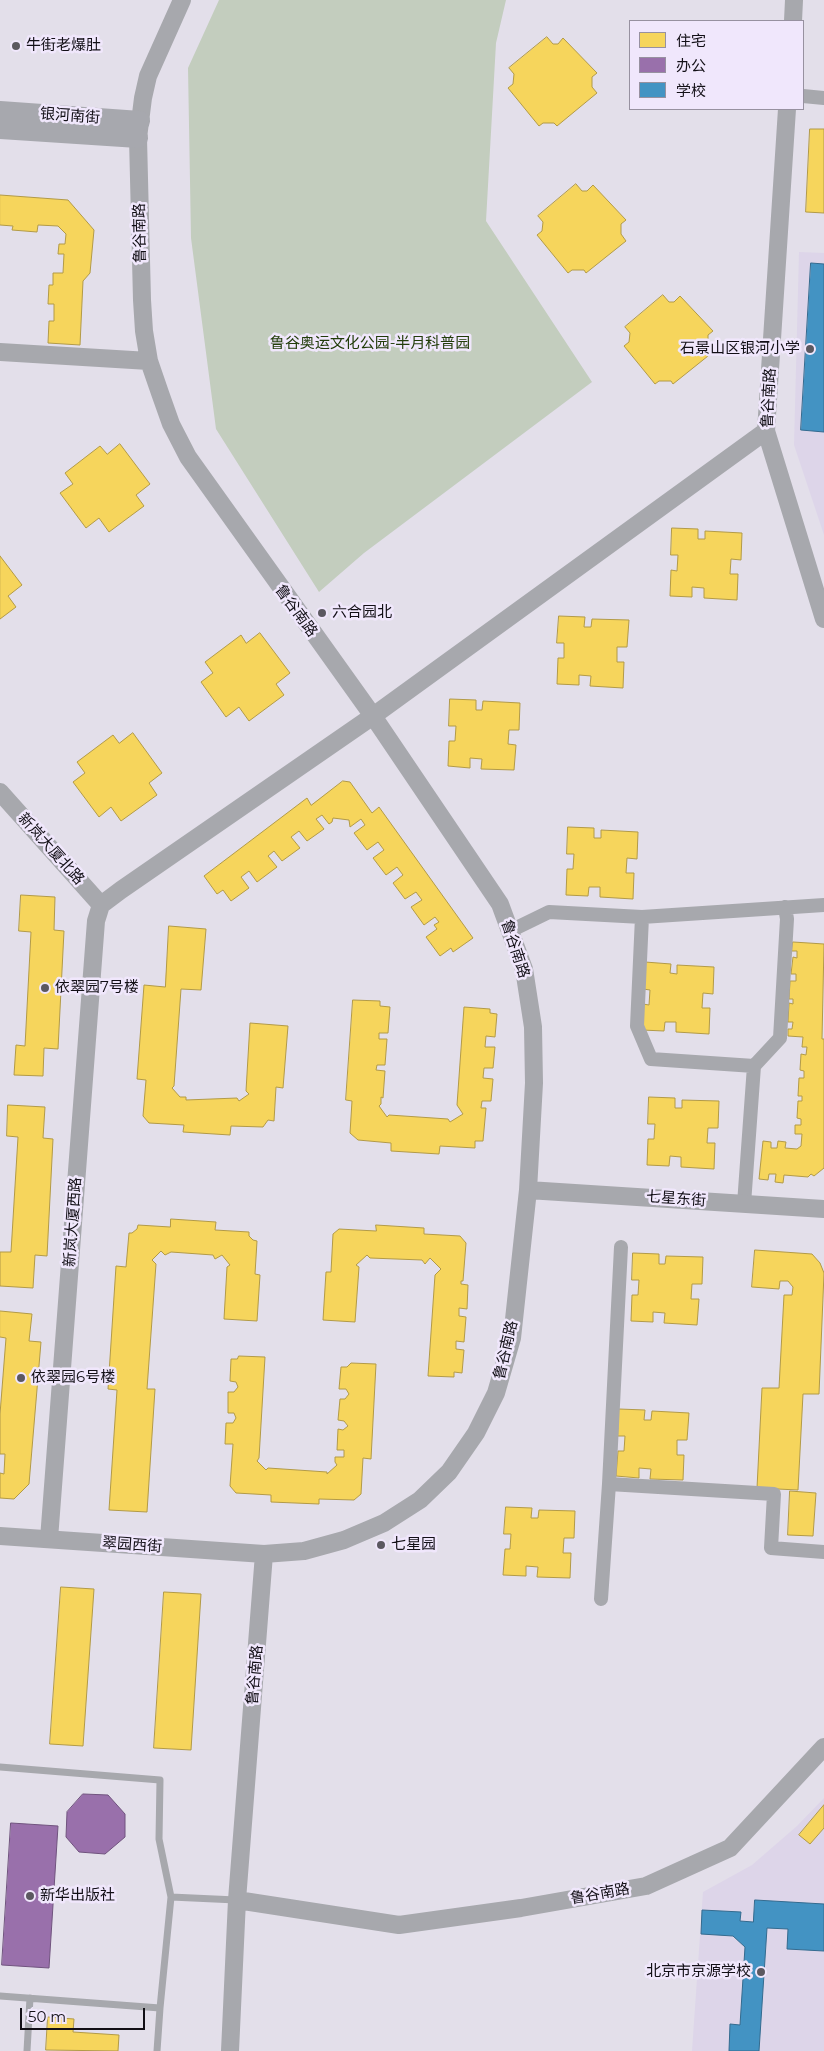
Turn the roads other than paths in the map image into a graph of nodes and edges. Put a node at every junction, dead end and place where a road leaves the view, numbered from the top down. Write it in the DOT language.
graph roads {
  1 [pos="182,0"];
  2 [pos="794,0"];
  3 [pos="793,20"];
  4 [pos="804,96"];
  5 [pos="824,98"];
  6 [pos="787,110"];
  7 [pos="0,111"];
  8 [pos="0,129"];
  9 [pos="139,129"];
  10 [pos="0,352"];
  11 [pos="150,361"];
  12 [pos="766,431"];
  13 [pos="824,619"];
  14 [pos="372,716"];
  15 [pos="0,792"];
  16 [pos="101,905"];
  17 [pos="824,905"];
  18 [pos="785,907"];
  19 [pos="642,917"];
  20 [pos="510,931"];
  21 [pos="754,1066"];
  22 [pos="528,1190"];
  23 [pos="744,1204"];
  24 [pos="824,1209"];
  25 [pos="621,1248"];
  26 [pos="609,1484"];
  27 [pos="0,1536"];
  28 [pos="49,1539"];
  29 [pos="824,1552"];
  30 [pos="264,1554"];
  31 [pos="601,1600"];
  32 [pos="824,1747"];
  33 [pos="0,1767"];
  34 [pos="171,1897"];
  35 [pos="237,1900"];
  36 [pos="0,1996"];
  37 [pos="30,1998"];
  38 [pos="160,2008"];
  39 [pos="28,2051"];
  40 [pos="157,2051"];
  41 [pos="230,2051"];
  1 -- 9 [label="street, 鲁谷南路"];
  2 -- 3 [label="street"];
  4 -- 5 [label="street"];
  6 -- 12 [label="street, 鲁谷南路"];
  7 -- 9 [label="main road, 银河南街"];
  8 -- 9 [label="main road, 银河南街"];
  9 -- 11 [label="street, 鲁谷南路"];
  10 -- 11 [label="street"];
  11 -- 14 [label="street, 鲁谷南路"];
  12 -- 13 [label="street, 鲁谷南路"];
  12 -- 14 [label="street"];
  14 -- 16 [label="street"];
  14 -- 20 [label="street, 鲁谷南路"];
  15 -- 16 [label="street, 新岚大厦北路"];
  16 -- 28 [label="street, 新岚大厦西路"];
  17 -- 18 [label="street"];
  18 -- 19 [label="street"];
  18 -- 21 [label="street"];
  19 -- 20 [label="street"];
  19 -- 21 [label="street"];
  20 -- 22 [label="street, 鲁谷南路"];
  21 -- 23 [label="street"];
  22 -- 23 [label="street, 七星东街"];
  22 -- 30 [label="street, 鲁谷南路"];
  23 -- 24 [label="street, 七星东街"];
  25 -- 26 [label="street"];
  26 -- 29 [label="street"];
  26 -- 31 [label="street"];
  27 -- 28 [label="street, 翠园西街"];
  28 -- 30 [label="street, 翠园西街"];
  30 -- 35 [label="street, 鲁谷南路"];
  32 -- 35 [label="street, 鲁谷南路"];
  33 -- 34 [label="lane"];
  34 -- 35 [label="lane"];
  34 -- 38 [label="lane"];
  35 -- 41 [label="street, 鲁谷南路"];
  36 -- 37 [label="lane"];
  37 -- 38 [label="lane"];
  37 -- 39 [label="lane"];
  38 -- 40 [label="lane"];
}
